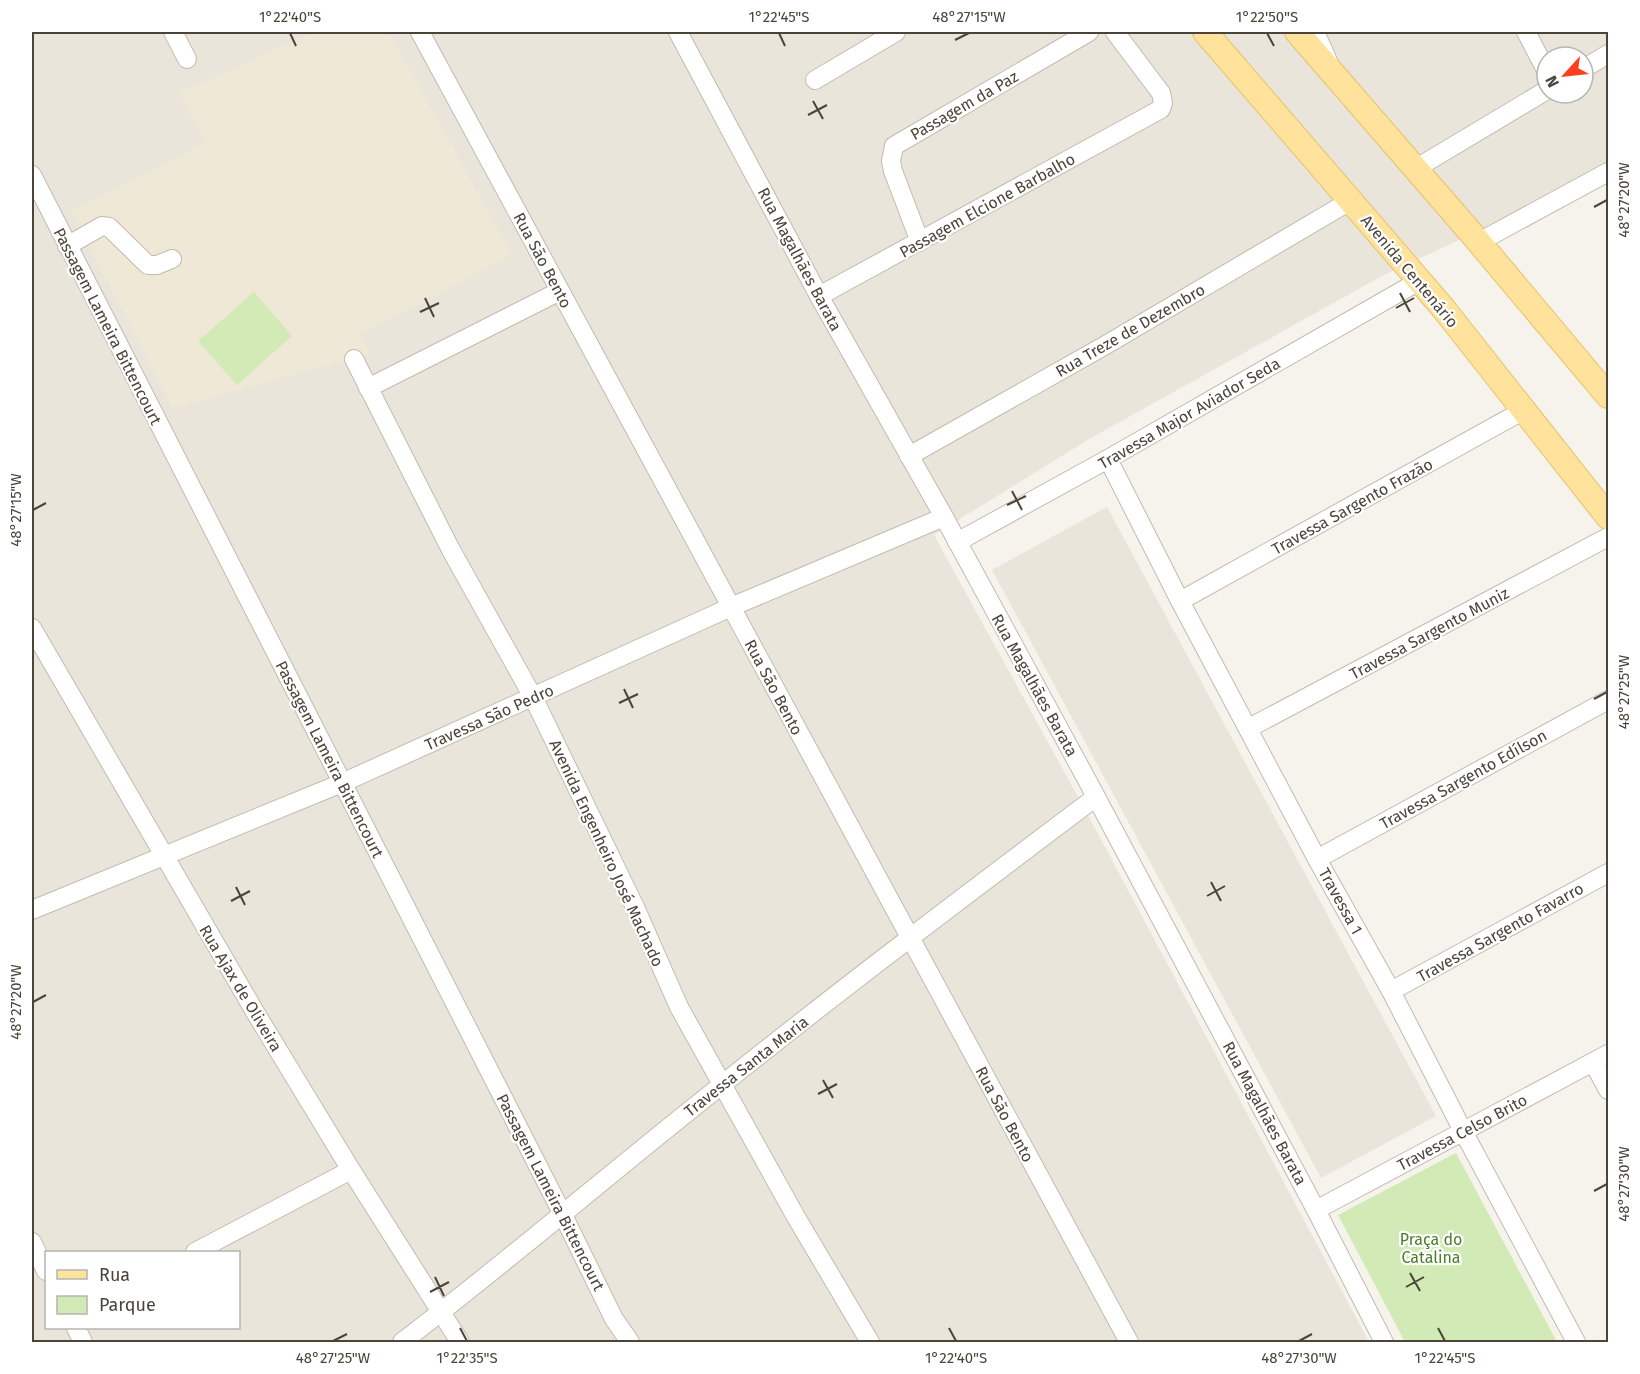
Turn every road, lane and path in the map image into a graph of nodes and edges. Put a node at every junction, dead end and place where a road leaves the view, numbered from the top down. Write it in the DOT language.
graph roads {
  1 [pos="173,32"];
  2 [pos="420,32"];
  3 [pos="678,32"];
  4 [pos="896,32"];
  5 [pos="1089,32"];
  6 [pos="1115,32"];
  7 [pos="1205,32"];
  8 [pos="1297,32"];
  9 [pos="1315,32"];
  10 [pos="1526,32"];
  11 [pos="1535,49"];
  12 [pos="1608,54"];
  13 [pos="187,59"];
  14 [pos="1595,62"];
  15 [pos="1335,76"];
  16 [pos="815,80"];
  17 [pos="1535,97"];
  18 [pos="1415,169"];
  19 [pos="32,175"];
  20 [pos="1607,176"];
  21 [pos="1350,201"];
  22 [pos="920,242"];
  23 [pos="1479,242"];
  24 [pos="67,246"];
  25 [pos="172,259"];
  26 [pos="1419,281"];
  27 [pos="560,291"];
  28 [pos="819,296"];
  29 [pos="354,359"];
  30 [pos="368,388"];
  31 [pos="1608,396"];
  32 [pos="1524,410"];
  33 [pos="909,456"];
  34 [pos="1108,459"];
  35 [pos="944,517"];
  36 [pos="1608,517"];
  37 [pos="1608,537"];
  38 [pos="957,542"];
  39 [pos="1180,601"];
  40 [pos="731,607"];
  41 [pos="32,628"];
  42 [pos="533,697"];
  43 [pos="1608,700"];
  44 [pos="1249,728"];
  45 [pos="342,783"];
  46 [pos="1096,797"];
  47 [pos="164,858"];
  48 [pos="1317,859"];
  49 [pos="1608,873"];
  50 [pos="32,910"];
  51 [pos="910,938"];
  52 [pos="1391,991"];
  53 [pos="1601,1058"];
  54 [pos="722,1085"];
  55 [pos="1608,1090"];
  56 [pos="1463,1131"];
  57 [pos="351,1170"];
  58 [pos="1316,1210"];
  59 [pos="563,1215"];
  60 [pos="32,1242"];
  61 [pos="197,1251"];
  62 [pos="45,1269"];
  63 [pos="440,1313"];
  64 [pos="402,1342"];
  65 [pos="460,1342"];
  66 [pos="630,1342"];
  67 [pos="870,1342"];
  68 [pos="1129,1342"];
  69 [pos="1384,1342"];
  70 [pos="1576,1342"];
  1 -- 13 [label="street"];
  2 -- 27 [label="street, Rua São Bento"];
  3 -- 28 [label="street, Rua Magalhães Barata"];
  4 -- 16 [label="street"];
  5 -- 22 [label="street, Passagem da Paz"];
  6 -- 22 [label="street, Passagem Elcione Barbalho"];
  7 -- 21 [label="main road, Avenida Centenário"];
  8 -- 15 [label="main road"];
  9 -- 15 [label="street"];
  10 -- 11 [label="street"];
  12 -- 14 [label="street"];
  15 -- 18 [label="main road"];
  17 -- 18 [label="street"];
  18 -- 23 [label="main road"];
  19 -- 24 [label="street, Passagem Lameira Bittencourt"];
  20 -- 23 [label="street"];
  21 -- 26 [label="main road, Avenida Centenário"];
  21 -- 33 [label="street, Rua Treze de Dezembro"];
  22 -- 28 [label="street, Passagem Elcione Barbalho"];
  23 -- 31 [label="main road"];
  24 -- 25 [label="street"];
  24 -- 45 [label="street, Passagem Lameira Bittencourt"];
  26 -- 32 [label="main road, Avenida Centenário"];
  26 -- 34 [label="street, Travessa Major Aviador Seda"];
  27 -- 30 [label="street"];
  27 -- 40 [label="street, Rua São Bento"];
  28 -- 33 [label="street, Rua Magalhães Barata"];
  29 -- 30 [label="street, Avenida Engenheiro José Machado"];
  30 -- 42 [label="street, Avenida Engenheiro José Machado"];
  32 -- 36 [label="main road, Avenida Centenário"];
  32 -- 39 [label="street, Travessa Sargento Frazão"];
  33 -- 35 [label="street, Rua Magalhães Barata"];
  34 -- 38 [label="street, Travessa Major Aviador Seda"];
  34 -- 39 [label="street, Travessa 1"];
  35 -- 38 [label="street, Rua Magalhães Barata"];
  35 -- 40 [label="street, Travessa São Pedro"];
  37 -- 44 [label="street, Travessa Sargento Muniz"];
  38 -- 46 [label="street, Rua Magalhães Barata"];
  39 -- 44 [label="street, Travessa 1"];
  40 -- 42 [label="street, Travessa São Pedro"];
  40 -- 51 [label="street, Rua São Bento"];
  41 -- 47 [label="street, Rua Ajax de Oliveira"];
  42 -- 45 [label="street, Travessa São Pedro"];
  42 -- 54 [label="street, Avenida Engenheiro José Machado"];
  43 -- 48 [label="street, Travessa Sargento Edílson"];
  44 -- 48 [label="street, Travessa 1"];
  45 -- 47 [label="street, Travessa São Pedro"];
  45 -- 59 [label="street, Passagem Lameira Bittencourt"];
  46 -- 51 [label="street, Travessa Santa Maria"];
  46 -- 58 [label="street, Rua Magalhães Barata"];
  47 -- 50 [label="street, Travessa São Pedro"];
  47 -- 57 [label="street, Rua Ajax de Oliveira"];
  48 -- 52 [label="street, Travessa 1"];
  49 -- 52 [label="street, Travessa Sargento Favarro"];
  51 -- 54 [label="street, Travessa Santa Maria"];
  51 -- 68 [label="street, Rua São Bento"];
  52 -- 56 [label="street, Travessa 1"];
  53 -- 55 [label="street"];
  53 -- 56 [label="street, Travessa Celso Brito"];
  54 -- 59 [label="street, Travessa Santa Maria"];
  54 -- 67 [label="street, Avenida Engenheiro José Machado"];
  56 -- 58 [label="street, Travessa Celso Brito"];
  56 -- 70 [label="street, Travessa 1"];
  57 -- 61 [label="street"];
  57 -- 63 [label="street, Rua Ajax de Oliveira"];
  58 -- 69 [label="street, Rua Magalhães Barata"];
  59 -- 63 [label="street, Travessa Santa Maria"];
  59 -- 66 [label="street, Passagem Lameira Bittencourt"];
  60 -- 62 [label="street"];
  63 -- 64 [label="street, Travessa Santa Maria"];
  63 -- 65 [label="street, Rua Ajax de Oliveira"];
}
